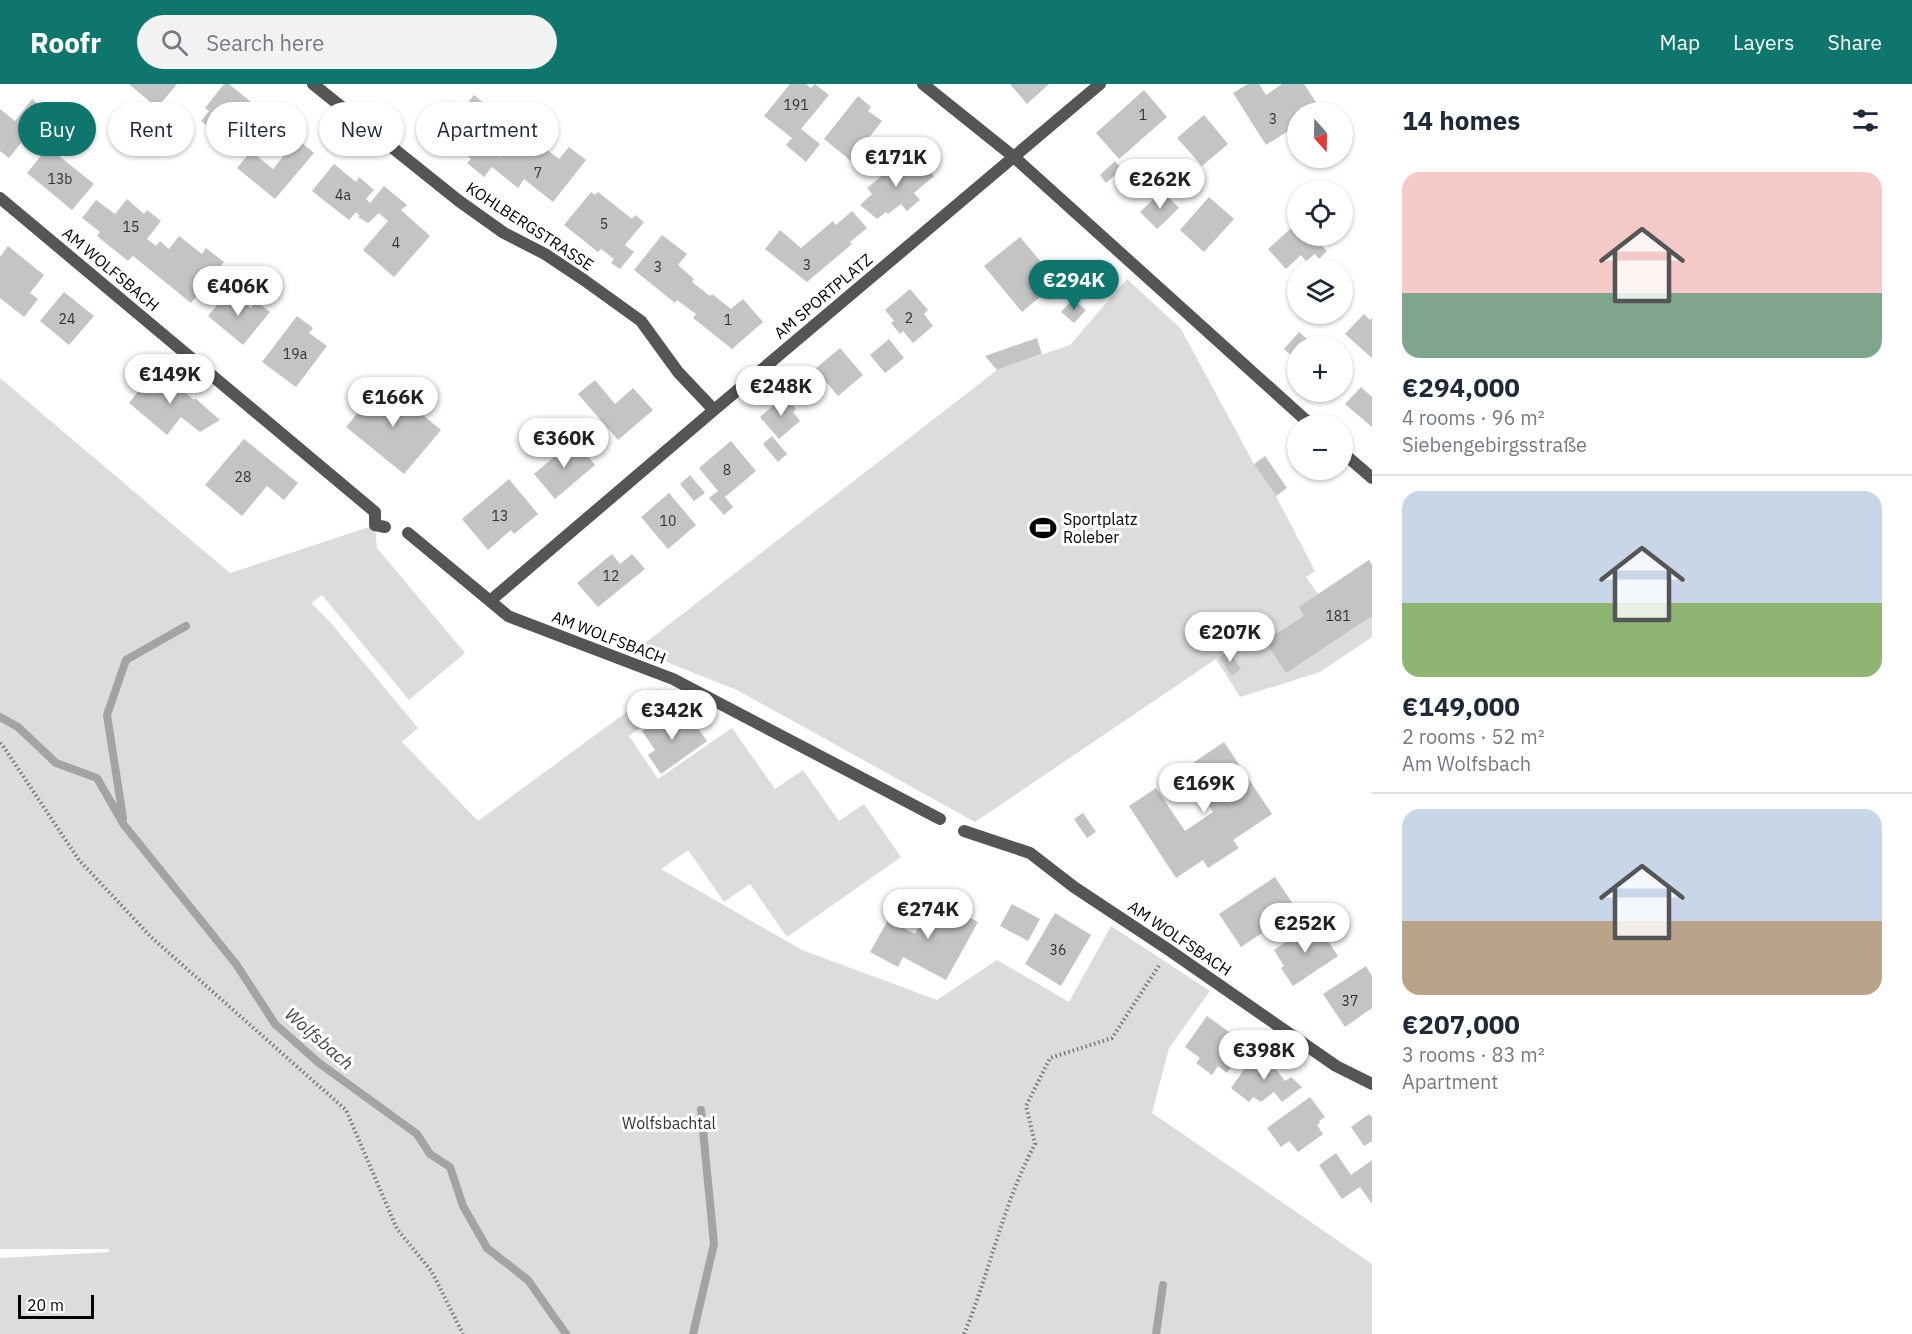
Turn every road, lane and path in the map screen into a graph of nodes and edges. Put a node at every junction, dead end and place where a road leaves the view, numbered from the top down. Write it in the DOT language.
graph roads {
  1 [pos="313,84"];
  2 [pos="924,84"];
  3 [pos="1101,84"];
  4 [pos="1014,157"];
  5 [pos="0,198"];
  6 [pos="714,410"];
  7 [pos="1299,414"];
  8 [pos="1353,462"];
  9 [pos="1372,478"];
  10 [pos="385,527"];
  11 [pos="408,533"];
  12 [pos="490,601"];
  13 [pos="0,743"];
  14 [pos="940,819"];
  15 [pos="964,831"];
  16 [pos="1169,950"];
  17 [pos="1372,1084"];
  18 [pos="463,1334"];
  19 [pos="964,1334"];
  1 -- 6 [label="street, KOHLBERGSTRASSE"];
  2 -- 4 [label="street"];
  3 -- 4 [label="street, AM SPORTPLATZ"];
  4 -- 6 [label="street, AM SPORTPLATZ"];
  4 -- 7 [label="street"];
  5 -- 10 [label="street, AM WOLFSBACH"];
  6 -- 12 [label="street, AM SPORTPLATZ"];
  8 -- 9 [label="street"];
  11 -- 12 [label="street, AM WOLFSBACH"];
  12 -- 14 [label="street, AM WOLFSBACH"];
  13 -- 18 [label="path"];
  15 -- 16 [label="street, AM WOLFSBACH"];
  16 -- 17 [label="street, AM WOLFSBACH"];
  16 -- 19 [label="path"];
}
